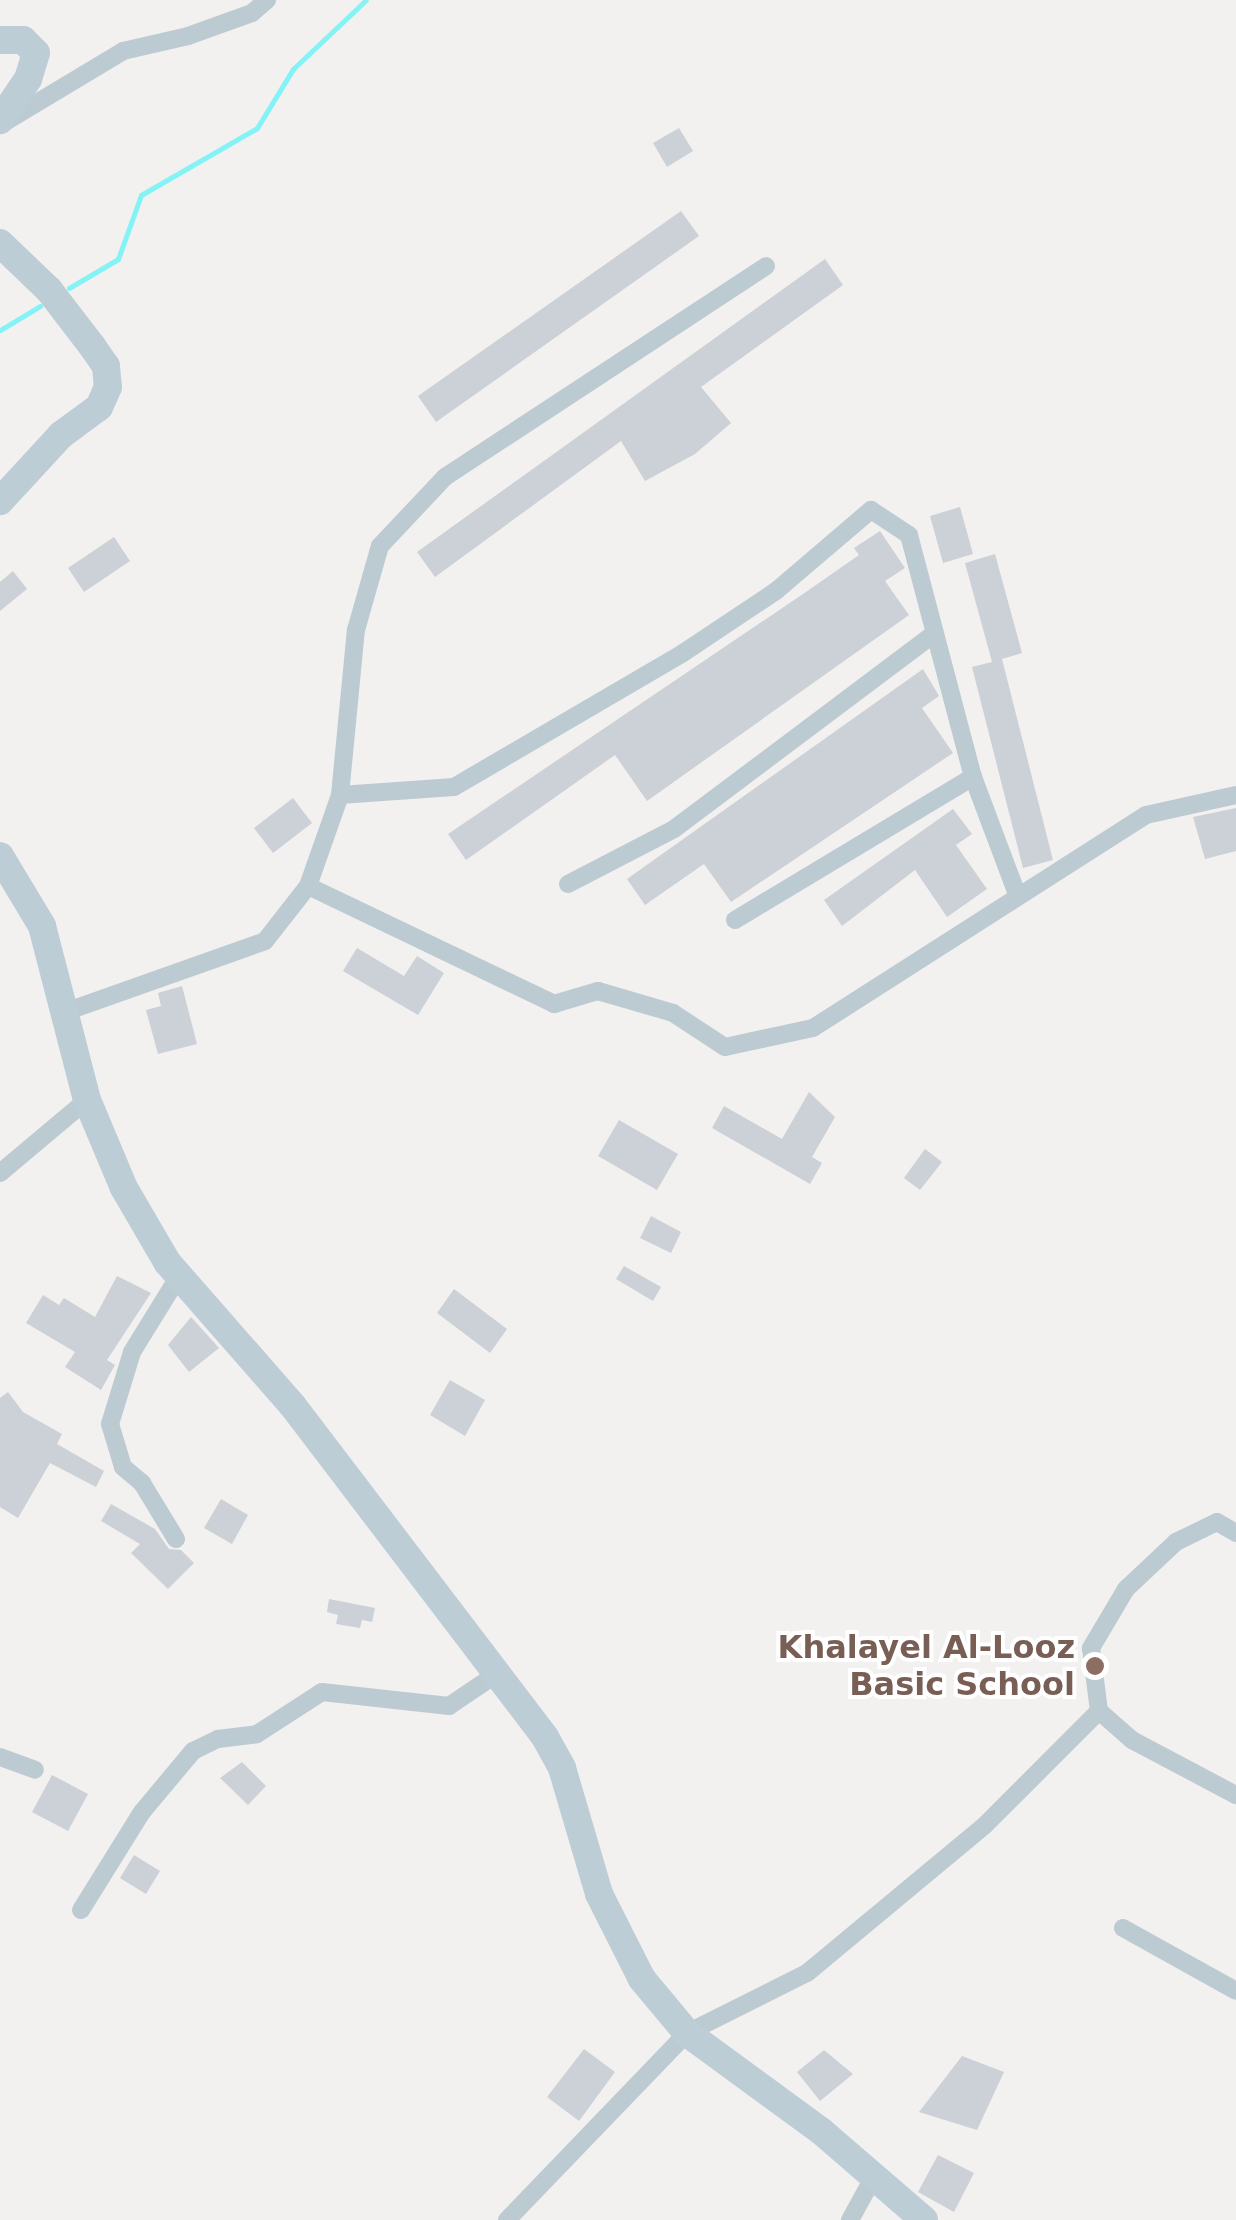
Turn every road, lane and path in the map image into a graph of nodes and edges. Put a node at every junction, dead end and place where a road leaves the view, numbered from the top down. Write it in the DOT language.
graph roads {
  1 [pos="267,0"];
  2 [pos="0,40"];
  3 [pos="0,122"];
  4 [pos="0,243"];
  5 [pos="766,266"];
  6 [pos="0,502"];
  7 [pos="935,633"];
  8 [pos="973,777"];
  9 [pos="340,795"];
  10 [pos="1236,795"];
  11 [pos="0,856"];
  12 [pos="568,884"];
  13 [pos="308,886"];
  14 [pos="1017,894"];
  15 [pos="735,920"];
  16 [pos="65,1012"];
  17 [pos="87,1100"];
  18 [pos="0,1173"];
  19 [pos="179,1276"];
  20 [pos="1236,1533"];
  21 [pos="176,1539"];
  22 [pos="498,1673"];
  23 [pos="1099,1711"];
  24 [pos="0,1757"];
  25 [pos="35,1770"];
  26 [pos="1236,1795"];
  27 [pos="81,1910"];
  28 [pos="1123,1928"];
  29 [pos="1236,1991"];
  30 [pos="687,2033"];
  31 [pos="872,2180"];
  32 [pos="507,2220"];
  33 [pos="850,2220"];
  34 [pos="924,2220"];
  1 -- 3 [label="street"];
  2 -- 3 [label="street"];
  4 -- 6 [label="street"];
  5 -- 9 [label="street"];
  7 -- 8 [label="street"];
  7 -- 9 [label="street"];
  7 -- 12 [label="street"];
  8 -- 14 [label="street"];
  8 -- 15 [label="street"];
  9 -- 13 [label="street"];
  10 -- 14 [label="street"];
  11 -- 16 [label="street"];
  13 -- 14 [label="street"];
  13 -- 16 [label="street"];
  16 -- 17 [label="street"];
  17 -- 18 [label="street"];
  17 -- 19 [label="street"];
  19 -- 21 [label="street"];
  19 -- 22 [label="street"];
  20 -- 23 [label="street"];
  22 -- 27 [label="street"];
  22 -- 30 [label="street"];
  23 -- 26 [label="street"];
  23 -- 30 [label="street"];
  24 -- 25 [label="street"];
  28 -- 29 [label="street"];
  30 -- 31 [label="street"];
  30 -- 32 [label="street"];
  31 -- 33 [label="street"];
  31 -- 34 [label="street"];
}
